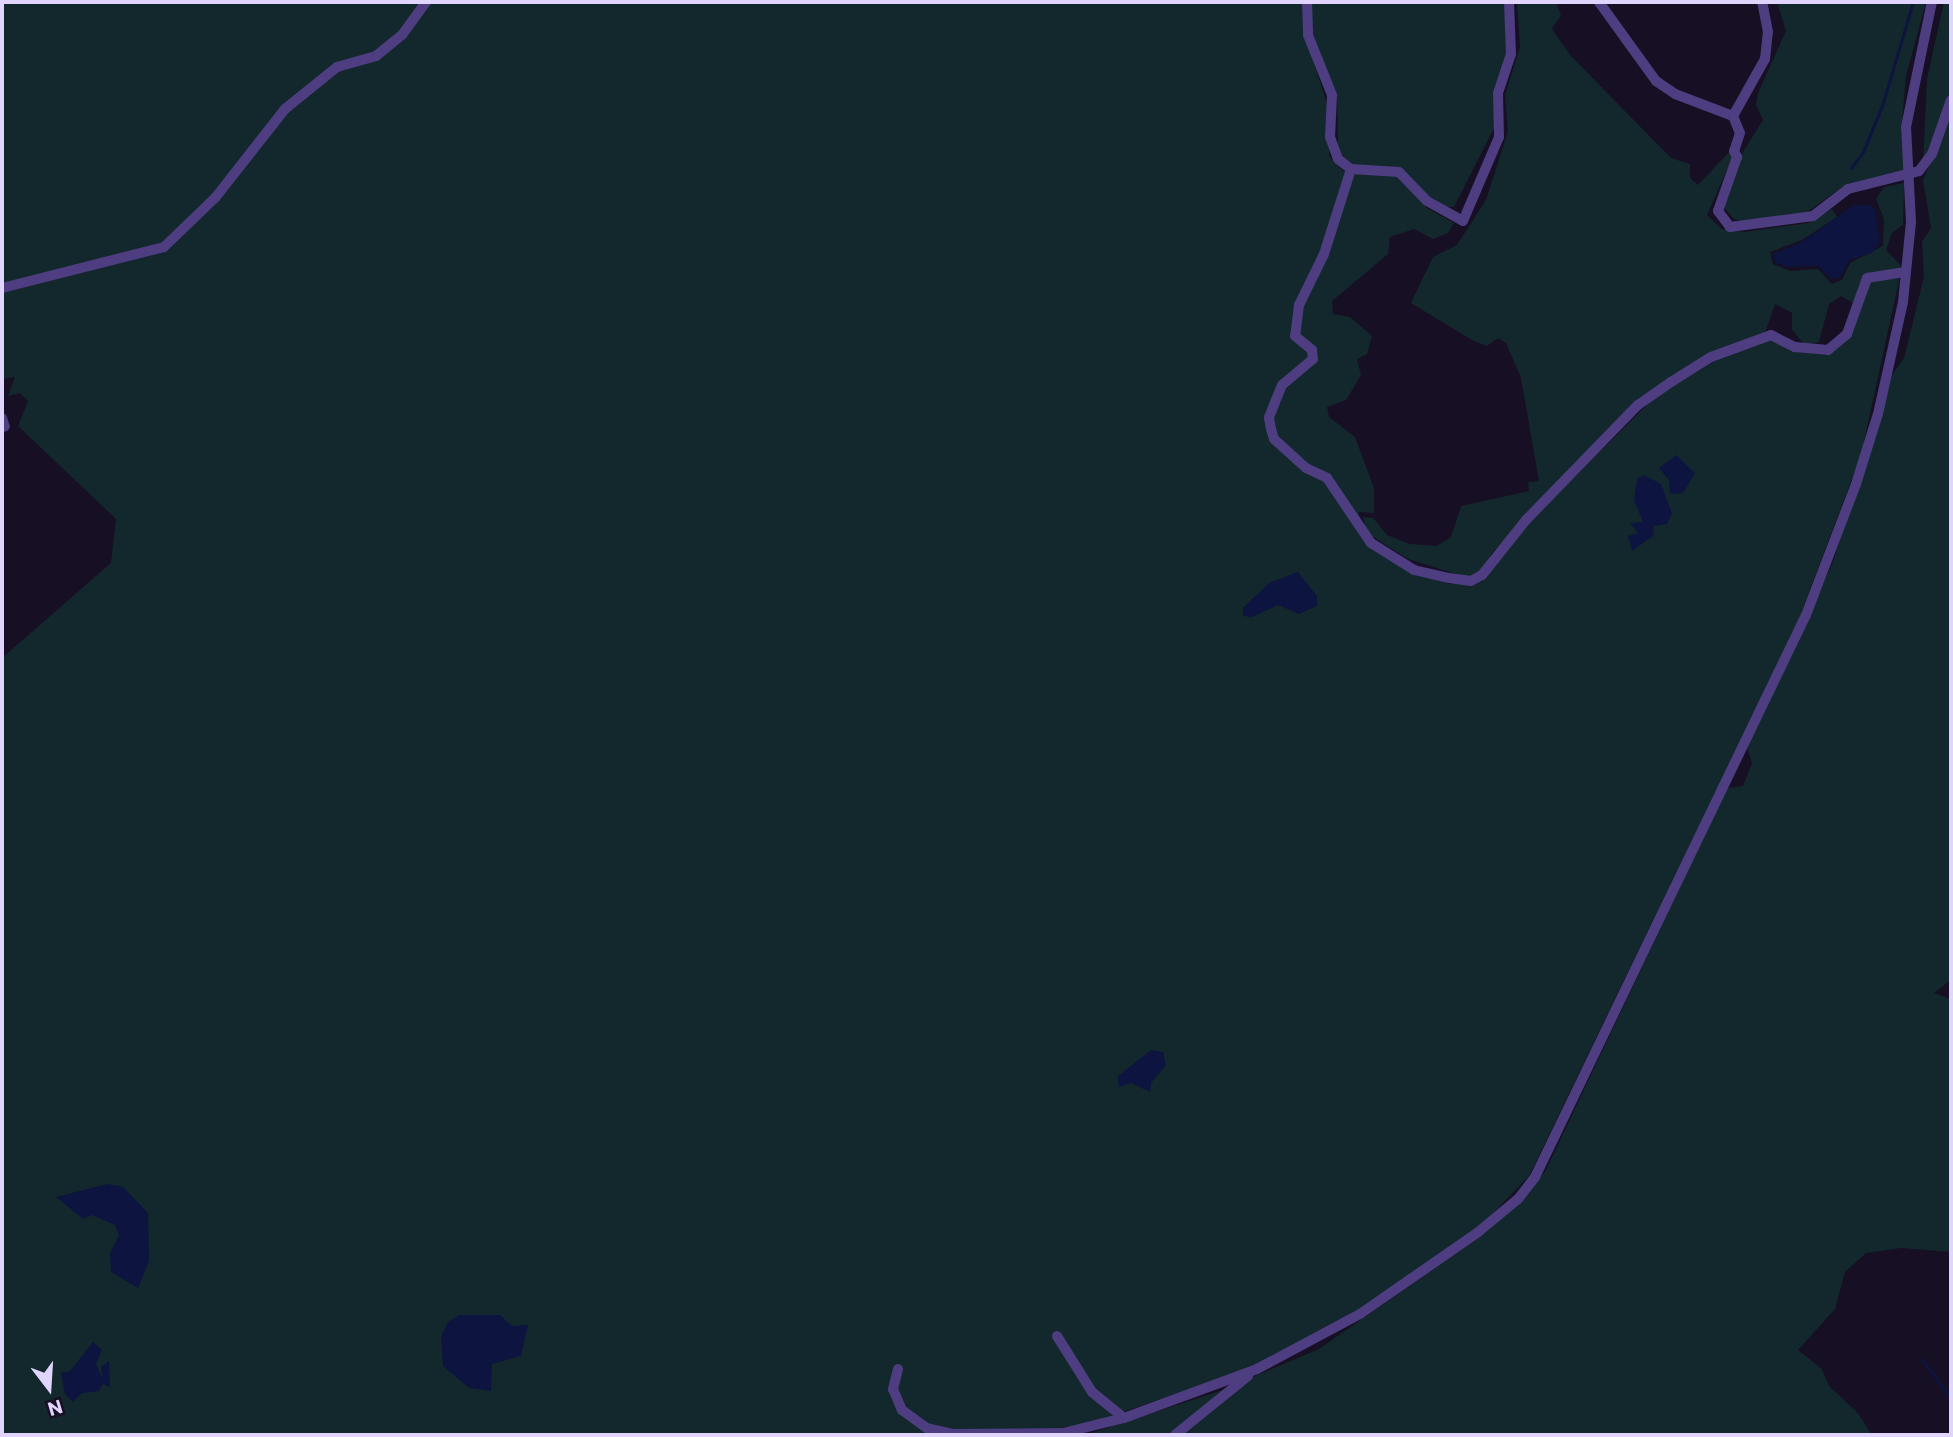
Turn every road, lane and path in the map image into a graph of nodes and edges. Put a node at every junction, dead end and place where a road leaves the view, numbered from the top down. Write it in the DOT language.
graph roads {
  1 [pos="426,2"];
  2 [pos="1307,2"];
  3 [pos="1509,2"];
  4 [pos="1598,2"];
  5 [pos="1762,2"];
  6 [pos="1933,2"];
  7 [pos="1951,100"];
  8 [pos="1733,116"];
  9 [pos="1351,169"];
  10 [pos="1910,173"];
  11 [pos="1906,272"];
  12 [pos="2,288"];
  13 [pos="1057,1336"];
  14 [pos="898,1369"];
  15 [pos="1257,1369"];
  16 [pos="1124,1418"];
  17 [pos="1175,1435"];
  1 -- 12 [label="street"];
  2 -- 9 [label="street"];
  3 -- 9 [label="street"];
  4 -- 8 [label="street"];
  5 -- 8 [label="street"];
  6 -- 10 [label="street"];
  7 -- 10 [label="street"];
  8 -- 10 [label="street"];
  9 -- 11 [label="street"];
  10 -- 11 [label="street"];
  11 -- 15 [label="street"];
  13 -- 16 [label="street"];
  14 -- 16 [label="street"];
  15 -- 16 [label="street"];
  15 -- 17 [label="street"];
}
